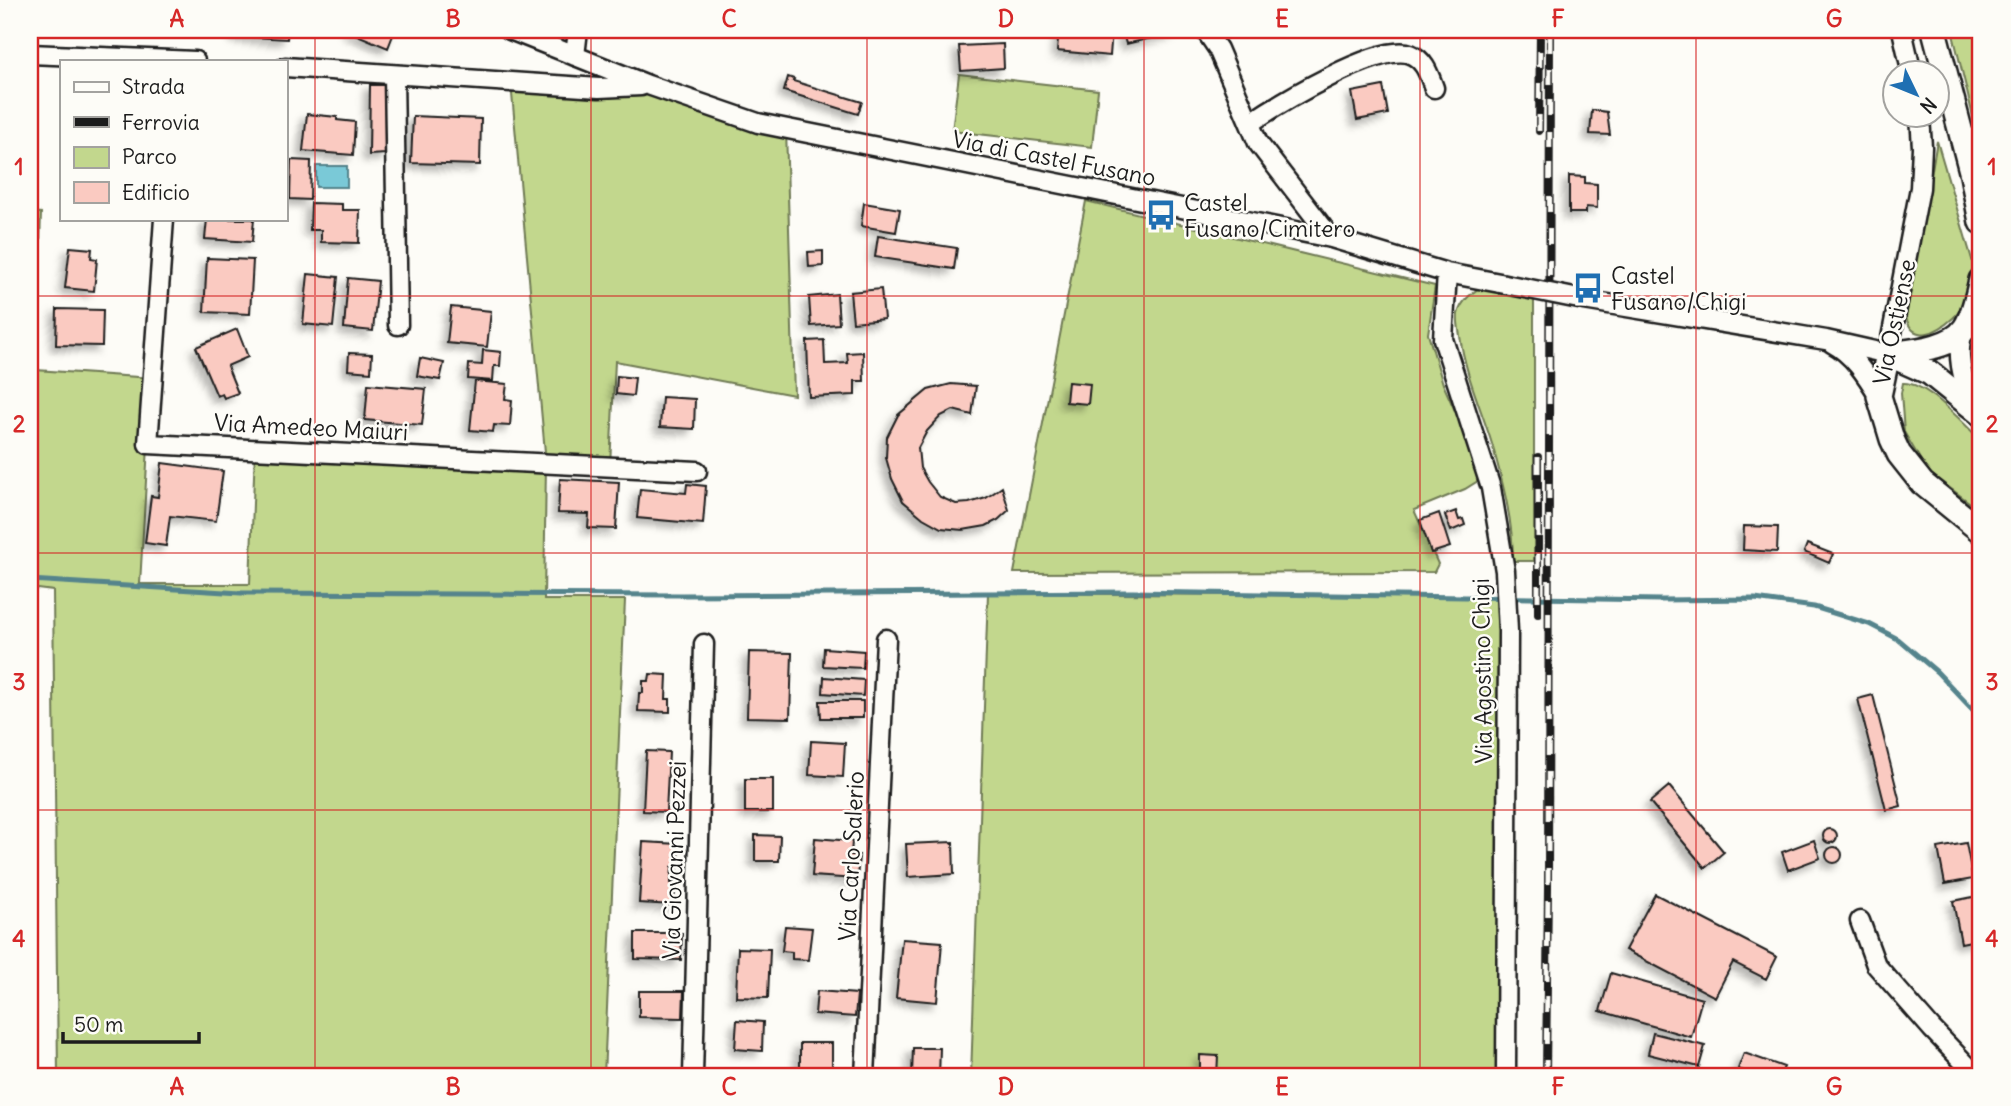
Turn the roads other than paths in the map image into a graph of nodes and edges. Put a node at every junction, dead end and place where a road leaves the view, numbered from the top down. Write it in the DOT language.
graph roads {
  1 [pos="510,30"];
  2 [pos="578,30"];
  3 [pos="1205,30"];
  4 [pos="1218,30"];
  5 [pos="1902,30"];
  6 [pos="1934,30"];
  7 [pos="1218,49"];
  8 [pos="30,54"];
  9 [pos="575,56"];
  10 [pos="154,60"];
  11 [pos="1909,60"];
  12 [pos="287,67"];
  13 [pos="610,69"];
  14 [pos="394,75"];
  15 [pos="648,85"];
  16 [pos="598,88"];
  17 [pos="1434,88"];
  18 [pos="1250,122"];
  19 [pos="1921,130"];
  20 [pos="1977,182"];
  21 [pos="164,220"];
  22 [pos="1981,222"];
  23 [pos="1331,238"];
  24 [pos="1447,273"];
  25 [pos="1981,281"];
  26 [pos="1973,324"];
  27 [pos="398,325"];
  28 [pos="1826,340"];
  29 [pos="1888,354"];
  30 [pos="1878,396"];
  31 [pos="1978,416"];
  32 [pos="697,471"];
  33 [pos="1981,531"];
  34 [pos="886,639"];
  35 [pos="704,644"];
  36 [pos="1860,921"];
  37 [pos="692,1076"];
  38 [pos="865,1076"];
  39 [pos="1506,1076"];
  40 [pos="1978,1076"];
  1 -- 9 [label="street, Via di Castel Fusano"];
  2 -- 9 [label="street"];
  3 -- 7 [label="street"];
  4 -- 7 [label="street"];
  5 -- 11 [label="street"];
  6 -- 20 [label="main road"];
  7 -- 18 [label="street"];
  8 -- 10 [label="street"];
  9 -- 13 [label="street, Via di Castel Fusano"];
  12 -- 14 [label="street"];
  13 -- 15 [label="street, Via di Castel Fusano"];
  13 -- 16 [label="street"];
  14 -- 16 [label="street"];
  14 -- 27 [label="street"];
  15 -- 16 [label="street"];
  15 -- 23 [label="street, Via di Castel Fusano"];
  17 -- 18 [label="street"];
  18 -- 23 [label="street"];
  19 -- 29 [label="street, Via Ostiense"];
  20 -- 22 [label="main road"];
  21 -- 32 [label="street, Via Amedeo Maiuri"];
  23 -- 24 [label="street, Via di Castel Fusano"];
  24 -- 28 [label="street, Via di Castel Fusano, bridge"];
  24 -- 39 [label="street, Via Agostino Chigi"];
  25 -- 26 [label="main road"];
  26 -- 29 [label="main road"];
  26 -- 31 [label="street"];
  28 -- 29 [label="street, Via di Castel Fusano"];
  28 -- 30 [label="street"];
  29 -- 30 [label="main road, Via Ostiense"];
  29 -- 31 [label="main road"];
  30 -- 33 [label="main road, Via Ostiense"];
  34 -- 38 [label="street, Via Carlo Salerio"];
  35 -- 37 [label="street, Via Giovanni Pezzei"];
  36 -- 40 [label="street"];
}
